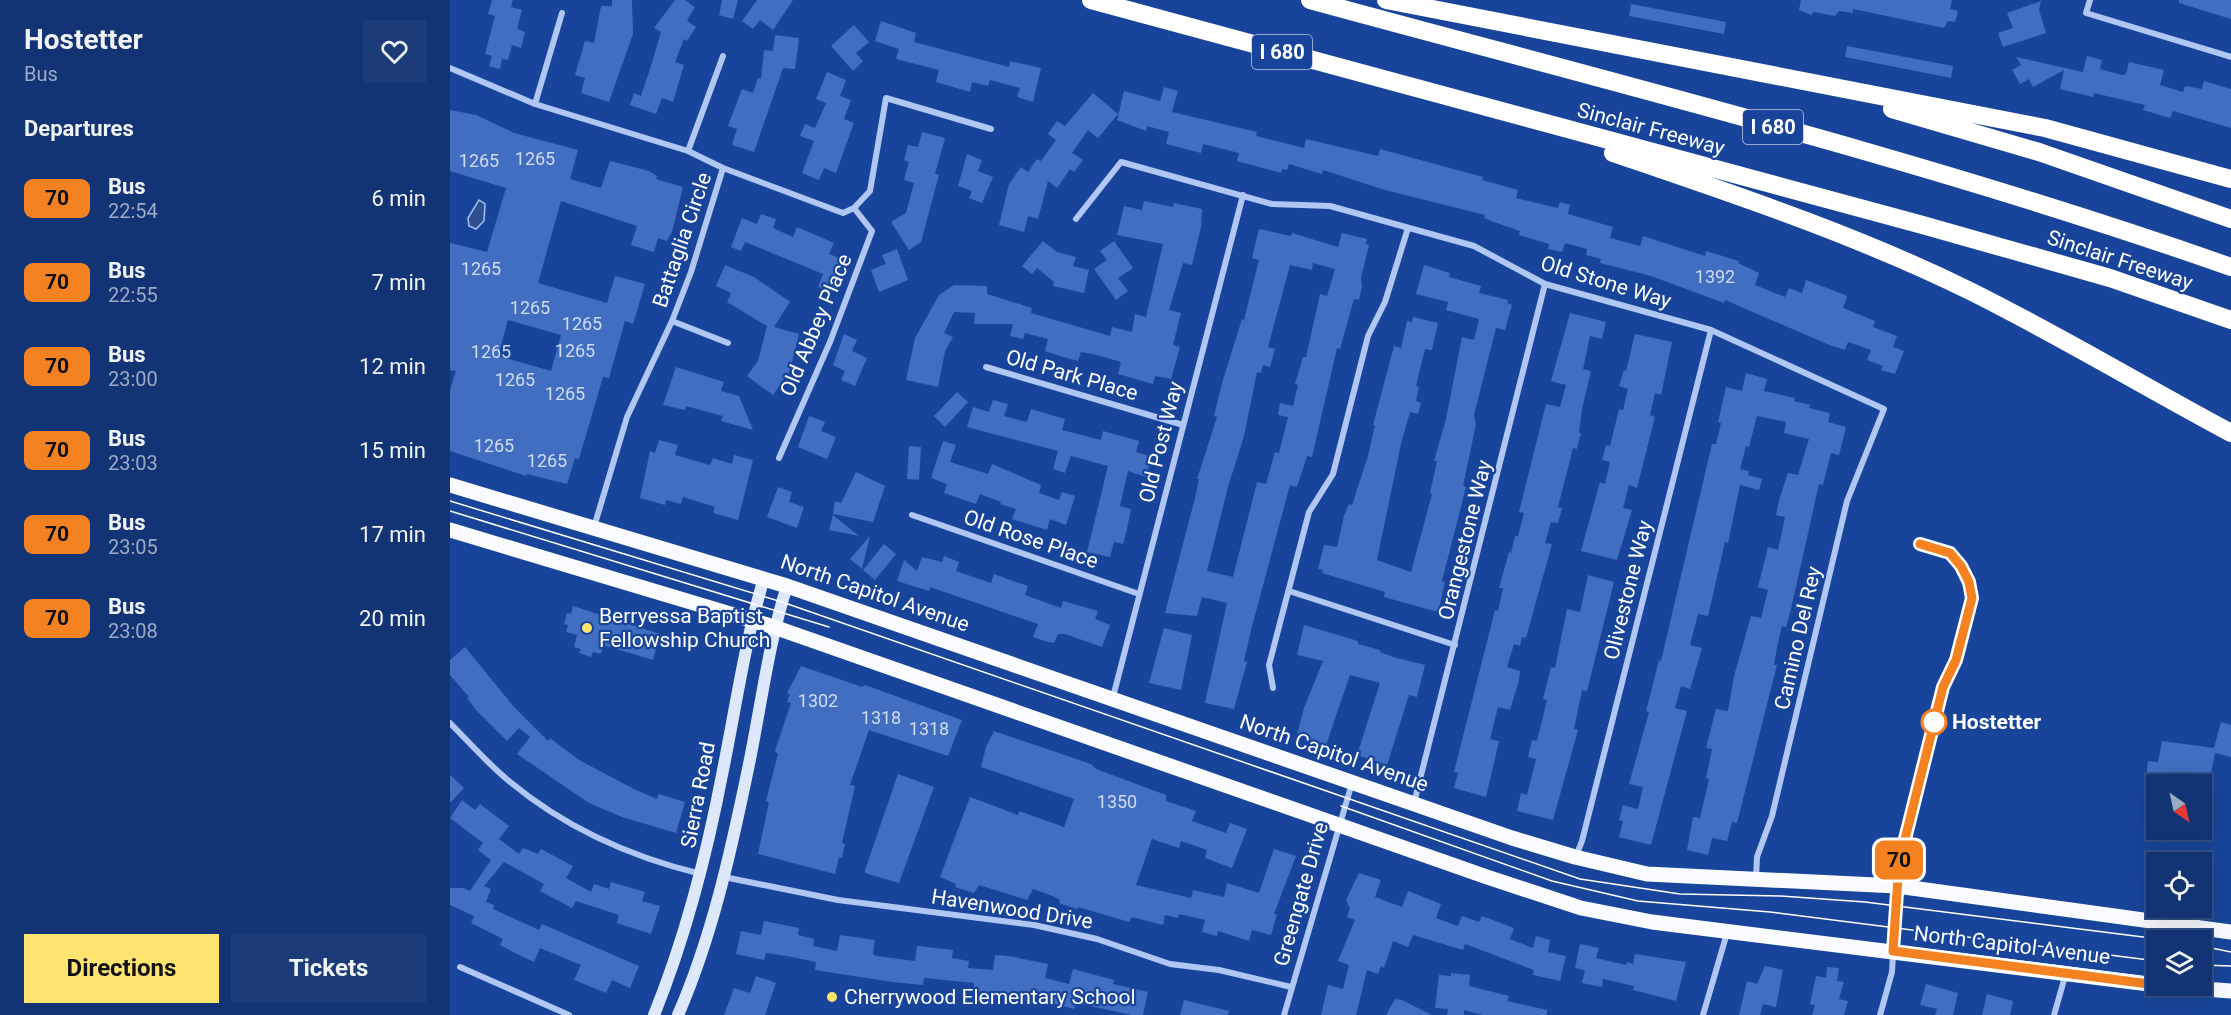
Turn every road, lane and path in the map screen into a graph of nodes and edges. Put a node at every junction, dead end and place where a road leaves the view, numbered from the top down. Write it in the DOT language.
graph roads {
  1 [pos="1091,0"];
  2 [pos="1310,0"];
  3 [pos="1386,0"];
  4 [pos="2090,0"];
  5 [pos="562,13"];
  6 [pos="723,56"];
  7 [pos="1680,57"];
  8 [pos="2231,57"];
  9 [pos="450,68"];
  10 [pos="535,104"];
  11 [pos="1472,104"];
  12 [pos="991,129"];
  13 [pos="688,151"];
  14 [pos="723,168"];
  15 [pos="2231,179"];
  16 [pos="1243,195"];
  17 [pos="855,208"];
  18 [pos="1076,219"];
  19 [pos="2231,219"];
  20 [pos="1408,228"];
  21 [pos="2231,267"];
  22 [pos="1545,284"];
  23 [pos="2231,320"];
  24 [pos="672,321"];
  25 [pos="1711,330"];
  26 [pos="728,344"];
  27 [pos="986,367"];
  28 [pos="1884,409"];
  29 [pos="1183,425"];
  30 [pos="2231,433"];
  31 [pos="779,458"];
  32 [pos="450,485"];
  33 [pos="912,515"];
  34 [pos="594,527"];
  35 [pos="450,530"];
  36 [pos="764,578"];
  37 [pos="787,586"];
  38 [pos="1289,591"];
  39 [pos="1140,594"];
  40 [pos="751,622"];
  41 [pos="774,627"];
  42 [pos="1455,645"];
  43 [pos="1273,688"];
  44 [pos="1113,697"];
  45 [pos="450,723"];
  46 [pos="1352,782"];
  47 [pos="1414,803"];
  48 [pos="1338,826"];
  49 [pos="1575,857"];
  50 [pos="701,874"];
  51 [pos="724,877"];
  52 [pos="1756,878"];
  53 [pos="1897,886"];
  54 [pos="1728,930"];
  55 [pos="2231,932"];
  56 [pos="1893,951"];
  57 [pos="460,967"];
  58 [pos="2066,973"];
  59 [pos="2146,984"];
  60 [pos="1291,987"];
  61 [pos="2212,990"];
  62 [pos="2231,991"];
  63 [pos="569,1015"];
  64 [pos="654,1015"];
  65 [pos="678,1015"];
  66 [pos="1284,1015"];
  67 [pos="1703,1015"];
  68 [pos="1880,1015"];
  69 [pos="2054,1015"];
  1 -- 11 [label="highway, Sinclair Freeway / I 680"];
  2 -- 21 [label="highway, Sinclair Freeway / I 680"];
  3 -- 7 [label="highway"];
  4 -- 8 [label="street"];
  5 -- 10 [label="street"];
  6 -- 13 [label="street"];
  7 -- 15 [label="highway"];
  7 -- 19 [label="highway"];
  9 -- 10 [label="street, Battaglia Circle"];
  10 -- 13 [label="street, Battaglia Circle"];
  11 -- 23 [label="highway, Sinclair Freeway / I 680"];
  11 -- 30 [label="highway"];
  12 -- 17 [label="street"];
  13 -- 14 [label="street, Battaglia Circle"];
  14 -- 17 [label="street"];
  14 -- 24 [label="street, Battaglia Circle"];
  16 -- 18 [label="street, Old Stone Way"];
  16 -- 20 [label="street, Old Stone Way"];
  16 -- 29 [label="street, Old Post Way"];
  17 -- 31 [label="street, Old Abbey Place"];
  20 -- 22 [label="street, Old Stone Way"];
  20 -- 38 [label="street"];
  22 -- 25 [label="street, Old Stone Way"];
  22 -- 42 [label="street, Orangestone Way"];
  24 -- 26 [label="street"];
  24 -- 34 [label="street, Battaglia Circle"];
  25 -- 28 [label="street, Old Stone Way"];
  25 -- 49 [label="street, Olivestone Way"];
  27 -- 29 [label="street, Old Park Place"];
  28 -- 52 [label="street, Camino Del Rey"];
  29 -- 39 [label="street, Old Post Way"];
  32 -- 34 [label="main road, North Capitol Avenue"];
  33 -- 39 [label="street, Old Rose Place"];
  34 -- 36 [label="main road, North Capitol Avenue"];
  35 -- 40 [label="main road, North Capitol Avenue"];
  36 -- 37 [label="main road, North Capitol Avenue"];
  36 -- 40 [label="street, Sierra Road"];
  37 -- 41 [label="street, Sierra Road"];
  37 -- 44 [label="main road, North Capitol Avenue"];
  38 -- 42 [label="street"];
  38 -- 43 [label="street"];
  39 -- 44 [label="street, Old Post Way"];
  40 -- 41 [label="main road, North Capitol Avenue"];
  40 -- 50 [label="street, Sierra Road"];
  41 -- 48 [label="main road, North Capitol Avenue"];
  41 -- 51 [label="street, Sierra Road"];
  42 -- 47 [label="street, Orangestone Way"];
  44 -- 46 [label="main road, North Capitol Avenue"];
  45 -- 50 [label="street"];
  46 -- 47 [label="main road, North Capitol Avenue"];
  46 -- 48 [label="street, Greengate Drive"];
  47 -- 49 [label="main road, North Capitol Avenue"];
  48 -- 54 [label="main road, North Capitol Avenue"];
  48 -- 60 [label="street, Greengate Drive"];
  49 -- 52 [label="main road, North Capitol Avenue"];
  50 -- 64 [label="street, Sierra Road"];
  51 -- 60 [label="street, Havenwood Drive"];
  51 -- 65 [label="street, Sierra Road"];
  52 -- 53 [label="main road, North Capitol Avenue"];
  53 -- 55 [label="main road, North Capitol Avenue"];
  53 -- 56 [label="street"];
  54 -- 56 [label="main road, North Capitol Avenue"];
  54 -- 67 [label="street"];
  56 -- 58 [label="main road, North Capitol Avenue"];
  56 -- 68 [label="street"];
  57 -- 63 [label="street"];
  58 -- 59 [label="main road, North Capitol Avenue"];
  58 -- 69 [label="street"];
  60 -- 66 [label="street, Greengate Drive"];
  61 -- 62 [label="main road"];
}
